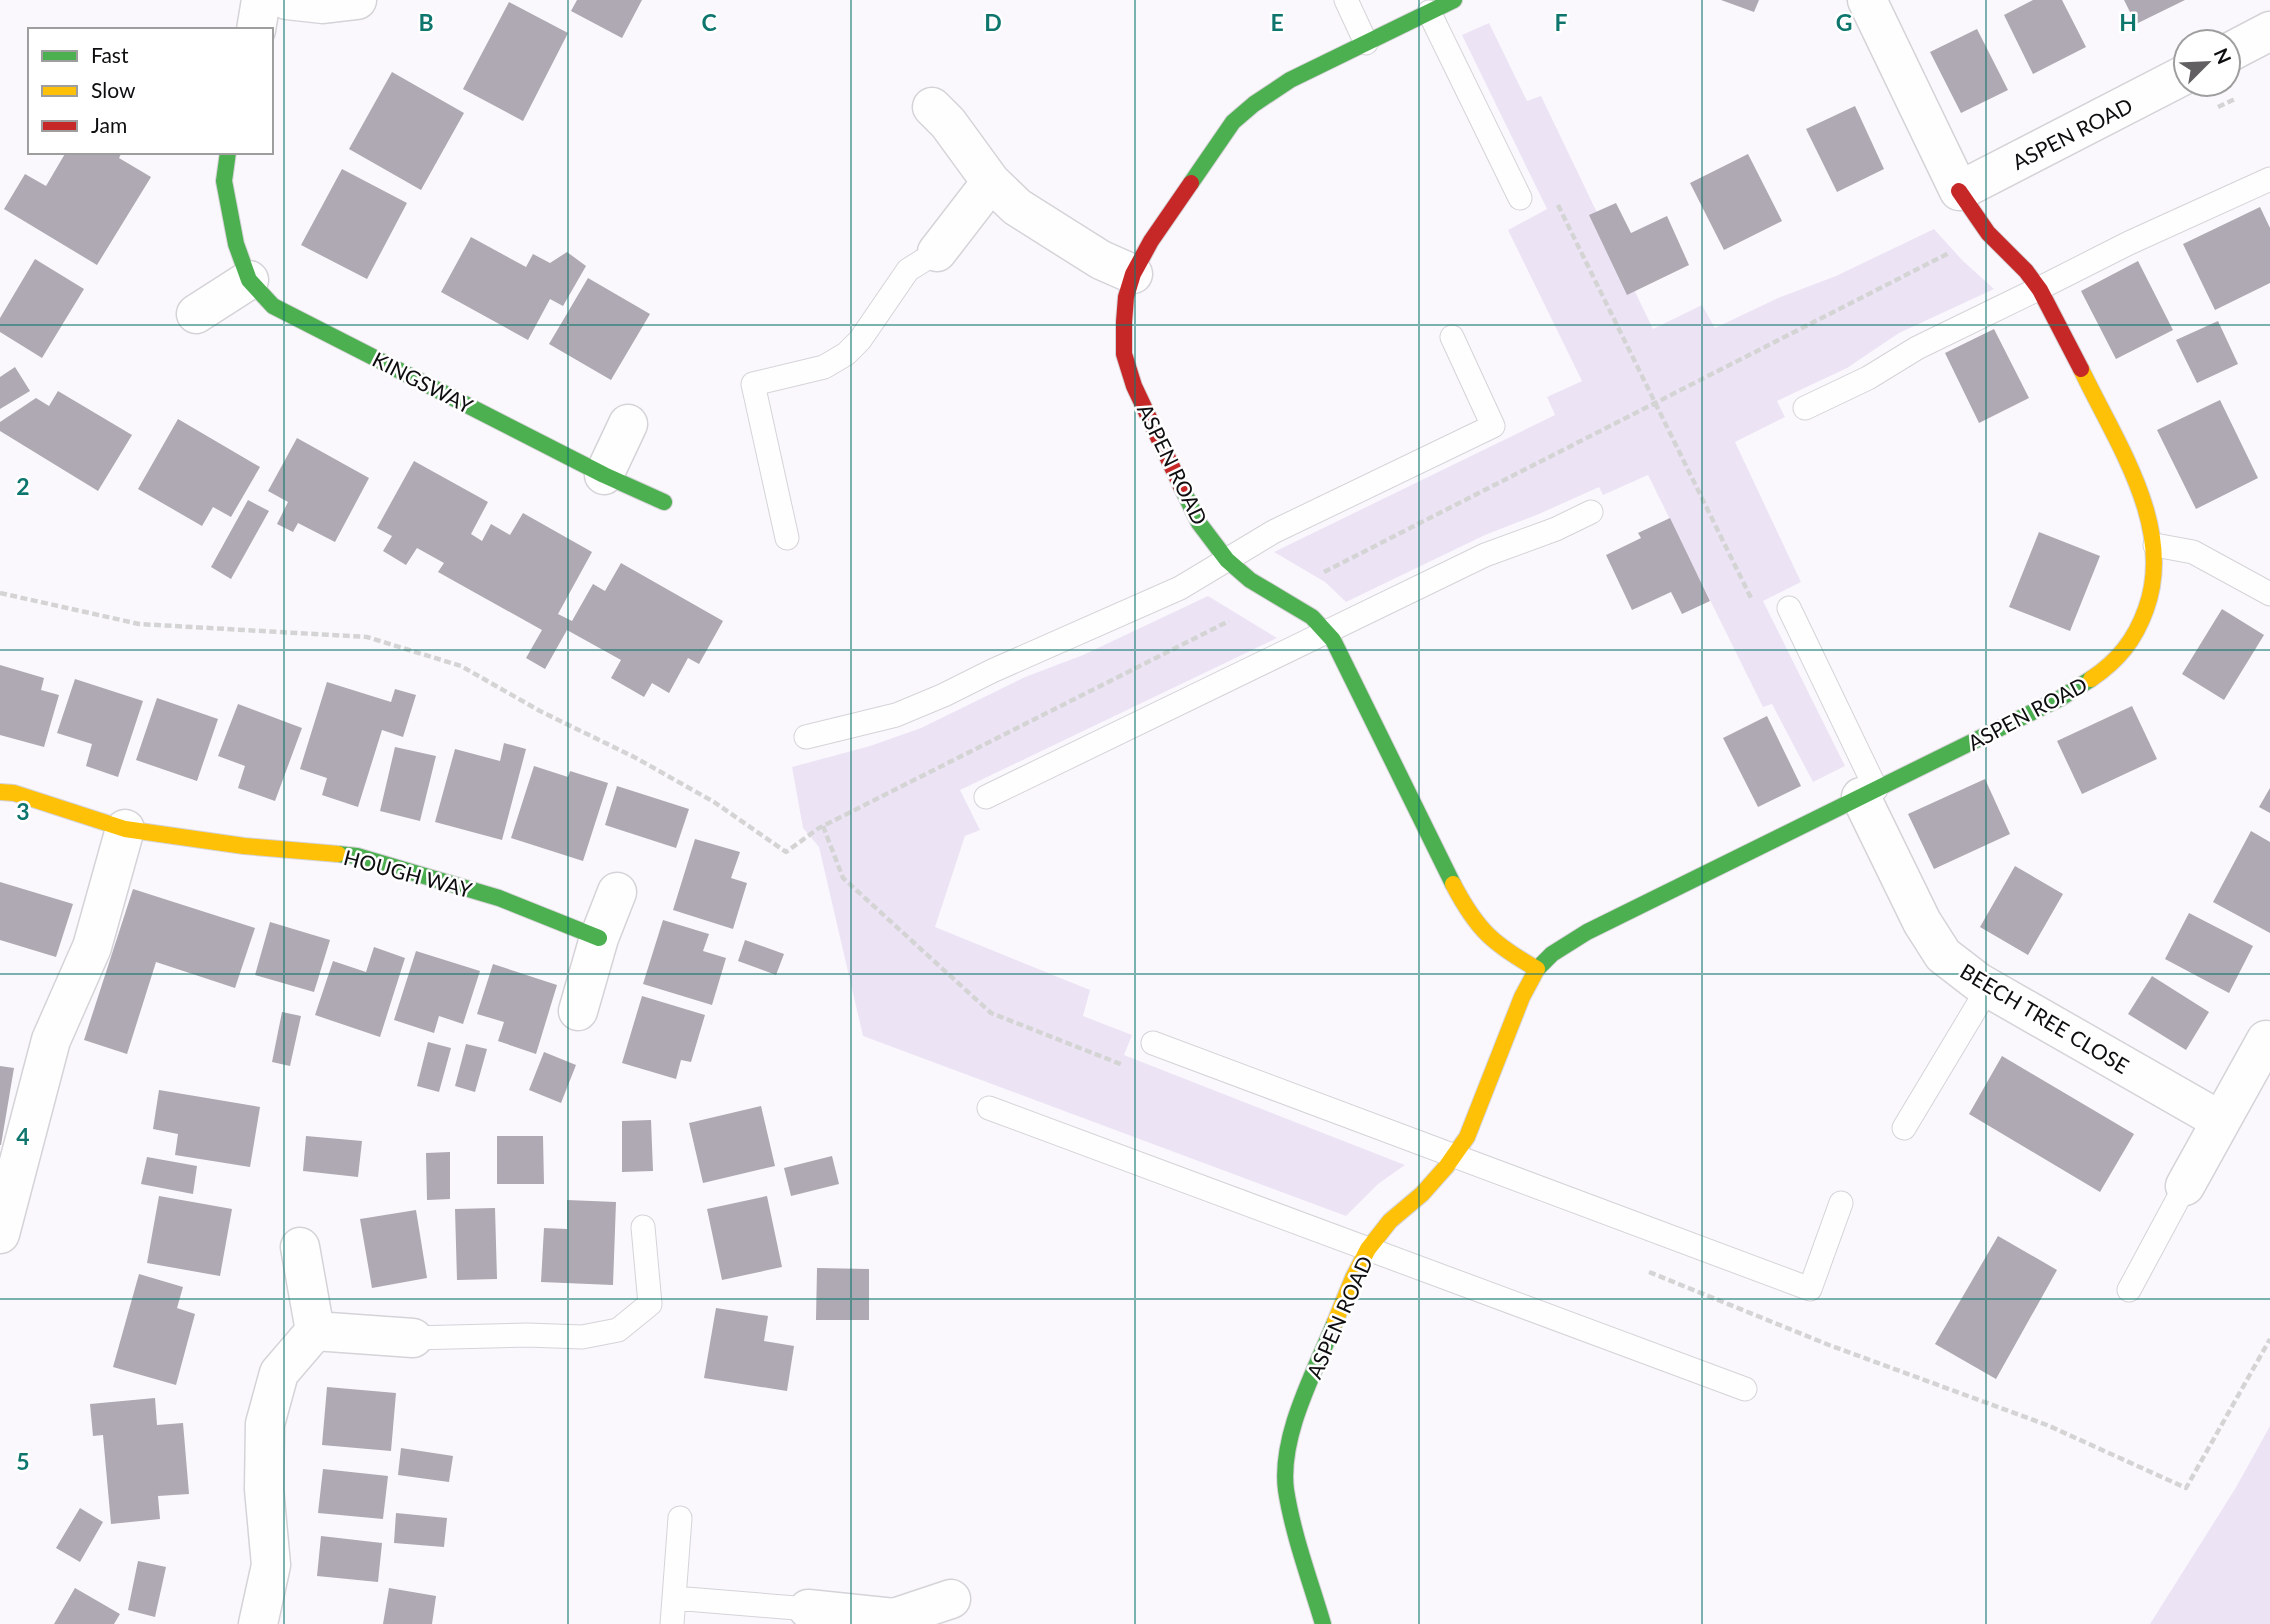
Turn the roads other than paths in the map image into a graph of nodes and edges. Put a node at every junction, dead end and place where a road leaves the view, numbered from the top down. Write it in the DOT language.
graph roads {
  1 [pos="261,0"];
  2 [pos="287,0"];
  3 [pos="357,0"];
  4 [pos="1346,0"];
  5 [pos="1454,0"];
  6 [pos="1867,0"];
  7 [pos="1429,12"];
  8 [pos="256,28"];
  9 [pos="2270,31"];
  10 [pos="1366,43"];
  11 [pos="2242,46"];
  12 [pos="2172,81"];
  13 [pos="932,107"];
  14 [pos="228,154"];
  15 [pos="2270,179"];
  16 [pos="991,182"];
  17 [pos="1959,191"];
  18 [pos="1520,198"];
  19 [pos="937,252"];
  20 [pos="1133,274"];
  21 [pos="249,280"];
  22 [pos="2038,289"];
  23 [pos="195,314"];
  24 [pos="1452,337"];
  25 [pos="1805,408"];
  26 [pos="628,424"];
  27 [pos="604,475"];
  28 [pos="664,502"];
  29 [pos="1591,512"];
  30 [pos="787,538"];
  31 [pos="2155,545"];
  32 [pos="1227,560"];
  33 [pos="2270,594"];
  34 [pos="1789,608"];
  35 [pos="1325,632"];
  36 [pos="806,737"];
  37 [pos="0,792"];
  38 [pos="1869,793"];
  39 [pos="986,797"];
  40 [pos="125,829"];
  41 [pos="617,892"];
  42 [pos="599,938"];
  43 [pos="1537,969"];
  44 [pos="1988,988"];
  45 [pos="578,1011"];
  46 [pos="2268,1036"];
  47 [pos="1153,1043"];
  48 [pos="989,1108"];
  49 [pos="2221,1121"];
  50 [pos="1904,1128"];
  51 [pos="1454,1157"];
  52 [pos="2185,1186"];
  53 [pos="1841,1203"];
  54 [pos="643,1227"];
  55 [pos="0,1234"];
  56 [pos="300,1247"];
  57 [pos="1368,1249"];
  58 [pos="2129,1290"];
  59 [pos="315,1331"];
  60 [pos="413,1338"];
  61 [pos="1745,1389"];
  62 [pos="680,1518"];
  63 [pos="674,1598"];
  64 [pos="951,1599"];
  65 [pos="808,1609"];
  66 [pos="894,1621"];
  67 [pos="258,1624"];
  68 [pos="672,1624"];
  69 [pos="1323,1624"];
  1 -- 8 [label="street"];
  2 -- 3 [label="street"];
  4 -- 10 [label="lane"];
  5 -- 7 [label="street, ASPEN ROAD"];
  6 -- 17 [label="street, ASPEN ROAD"];
  7 -- 10 [label="street, ASPEN ROAD"];
  7 -- 18 [label="lane"];
  9 -- 11 [label="street"];
  10 -- 20 [label="street, ASPEN ROAD"];
  12 -- 17 [label="street, ASPEN ROAD"];
  13 -- 16 [label="street"];
  14 -- 21 [label="street, KINGSWAY"];
  15 -- 22 [label="lane"];
  16 -- 19 [label="street"];
  16 -- 20 [label="street"];
  17 -- 22 [label="street, ASPEN ROAD"];
  19 -- 30 [label="lane"];
  20 -- 32 [label="street, ASPEN ROAD"];
  21 -- 23 [label="street"];
  21 -- 27 [label="street, KINGSWAY"];
  22 -- 25 [label="lane"];
  22 -- 31 [label="street, ASPEN ROAD"];
  24 -- 32 [label="lane"];
  26 -- 27 [label="street"];
  27 -- 28 [label="street, KINGSWAY"];
  29 -- 35 [label="lane"];
  31 -- 33 [label="lane"];
  31 -- 38 [label="street, ASPEN ROAD"];
  32 -- 35 [label="street, ASPEN ROAD"];
  32 -- 36 [label="lane"];
  34 -- 38 [label="lane"];
  35 -- 39 [label="lane"];
  35 -- 43 [label="street, ASPEN ROAD"];
  37 -- 40 [label="street, HOUGH WAY"];
  38 -- 43 [label="street, ASPEN ROAD"];
  38 -- 44 [label="street, BEECH TREE CLOSE"];
  40 -- 42 [label="street, HOUGH WAY"];
  40 -- 55 [label="street"];
  41 -- 42 [label="street"];
  42 -- 45 [label="street"];
  43 -- 51 [label="street, ASPEN ROAD"];
  44 -- 49 [label="street, BEECH TREE CLOSE"];
  44 -- 50 [label="lane"];
  46 -- 49 [label="street"];
  47 -- 51 [label="lane"];
  48 -- 57 [label="lane"];
  49 -- 52 [label="street"];
  51 -- 53 [label="lane"];
  51 -- 57 [label="street, ASPEN ROAD"];
  52 -- 58 [label="lane"];
  54 -- 60 [label="lane"];
  56 -- 59 [label="street"];
  57 -- 61 [label="lane"];
  57 -- 69 [label="street, ASPEN ROAD"];
  59 -- 60 [label="street"];
  59 -- 67 [label="street"];
  62 -- 63 [label="lane"];
  63 -- 65 [label="lane"];
  63 -- 68 [label="lane"];
  64 -- 66 [label="street"];
  65 -- 66 [label="street"];
}
